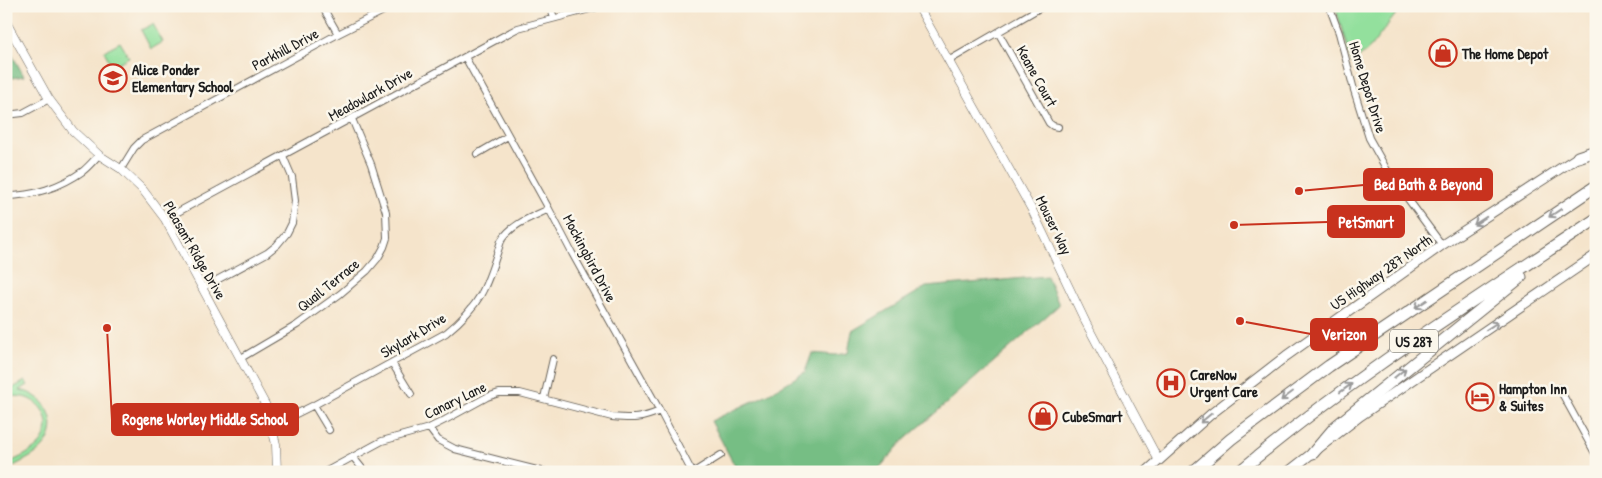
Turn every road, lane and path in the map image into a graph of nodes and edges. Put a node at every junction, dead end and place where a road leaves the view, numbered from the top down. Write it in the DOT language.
graph roads {
  1 [pos="322,6"];
  2 [pos="393,6"];
  3 [pos="550,6"];
  4 [pos="918,6"];
  5 [pos="1043,6"];
  6 [pos="1330,6"];
  7 [pos="594,8"];
  8 [pos="554,18"];
  9 [pos="6,22"];
  10 [pos="998,32"];
  11 [pos="338,34"];
  12 [pos="465,57"];
  13 [pos="948,61"];
  14 [pos="49,99"];
  15 [pos="6,115"];
  16 [pos="352,119"];
  17 [pos="1058,127"];
  18 [pos="508,136"];
  19 [pos="1596,146"];
  20 [pos="1596,151"];
  21 [pos="477,154"];
  22 [pos="100,155"];
  23 [pos="282,156"];
  24 [pos="1578,157"];
  25 [pos="121,169"];
  26 [pos="1596,186"];
  27 [pos="6,196"];
  28 [pos="549,209"];
  29 [pos="165,219"];
  30 [pos="1596,219"];
  31 [pos="1596,224"];
  32 [pos="1442,245"];
  33 [pos="1596,255"];
  34 [pos="202,288"];
  35 [pos="241,358"];
  36 [pos="553,359"];
  37 [pos="392,363"];
  38 [pos="1559,388"];
  39 [pos="411,394"];
  40 [pos="544,398"];
  41 [pos="314,405"];
  42 [pos="660,411"];
  43 [pos="272,426"];
  44 [pos="429,428"];
  45 [pos="329,430"];
  46 [pos="1313,453"];
  47 [pos="721,455"];
  48 [pos="1596,456"];
  49 [pos="353,457"];
  50 [pos="1158,459"];
  51 [pos="277,472"];
  52 [pos="325,472"];
  53 [pos="365,472"];
  54 [pos="545,472"];
  55 [pos="693,472"];
  56 [pos="1146,472"];
  57 [pos="1193,472"];
  58 [pos="1238,472"];
  59 [pos="1288,472"];
  1 -- 11 [label="street"];
  2 -- 11 [label="street, Parkhill Drive"];
  3 -- 8 [label="street"];
  4 -- 13 [label="street, Mouser Way"];
  5 -- 10 [label="street"];
  6 -- 32 [label="street, Home Depot Drive"];
  7 -- 8 [label="street, Meadowlark Drive"];
  8 -- 12 [label="street, Meadowlark Drive"];
  9 -- 14 [label="street, Pleasant Ridge Drive"];
  10 -- 13 [label="street"];
  10 -- 17 [label="street, Keane Court"];
  11 -- 25 [label="street, Parkhill Drive"];
  12 -- 16 [label="street, Meadowlark Drive"];
  12 -- 18 [label="street, Mockingbird Drive"];
  13 -- 50 [label="street, Mouser Way"];
  14 -- 15 [label="street"];
  14 -- 22 [label="street, Pleasant Ridge Drive"];
  16 -- 23 [label="street, Meadowlark Drive"];
  16 -- 35 [label="street, Quail Terrace"];
  18 -- 21 [label="street"];
  18 -- 28 [label="street, Mockingbird Drive"];
  19 -- 24 [label="street, US Highway 287 North"];
  20 -- 24 [label="highway"];
  22 -- 25 [label="street, Pleasant Ridge Drive"];
  22 -- 27 [label="street"];
  23 -- 29 [label="street, Meadowlark Drive"];
  23 -- 34 [label="street"];
  24 -- 32 [label="main road, US Highway 287 North, one-way"];
  25 -- 29 [label="street, Pleasant Ridge Drive"];
  26 -- 57 [label="highway, US 287, one-way"];
  28 -- 37 [label="street, Skylark Drive"];
  28 -- 42 [label="street, Mockingbird Drive"];
  29 -- 34 [label="street, Pleasant Ridge Drive"];
  58 -- 30 [label="highway, US 287, one-way"];
  46 -- 31 [label="highway, one-way"];
  32 -- 50 [label="main road, US Highway 287 North, one-way"];
  46 -- 33 [label="main road, one-way"];
  34 -- 35 [label="street, Pleasant Ridge Drive"];
  35 -- 43 [label="street, Pleasant Ridge Drive"];
  36 -- 40 [label="street"];
  37 -- 39 [label="street"];
  37 -- 41 [label="street, Skylark Drive"];
  38 -- 48 [label="street"];
  40 -- 42 [label="street, Canary Lane"];
  40 -- 44 [label="street, Canary Lane"];
  41 -- 43 [label="street, Skylark Drive"];
  41 -- 45 [label="street"];
  42 -- 55 [label="street, Mockingbird Drive"];
  43 -- 51 [label="street, Pleasant Ridge Drive"];
  44 -- 49 [label="street, Canary Lane"];
  44 -- 54 [label="street"];
  46 -- 59 [label="main road"];
  47 -- 55 [label="street"];
  49 -- 52 [label="street, Canary Lane"];
  49 -- 53 [label="street"];
  50 -- 56 [label="main road, US Highway 287 North"];
}
